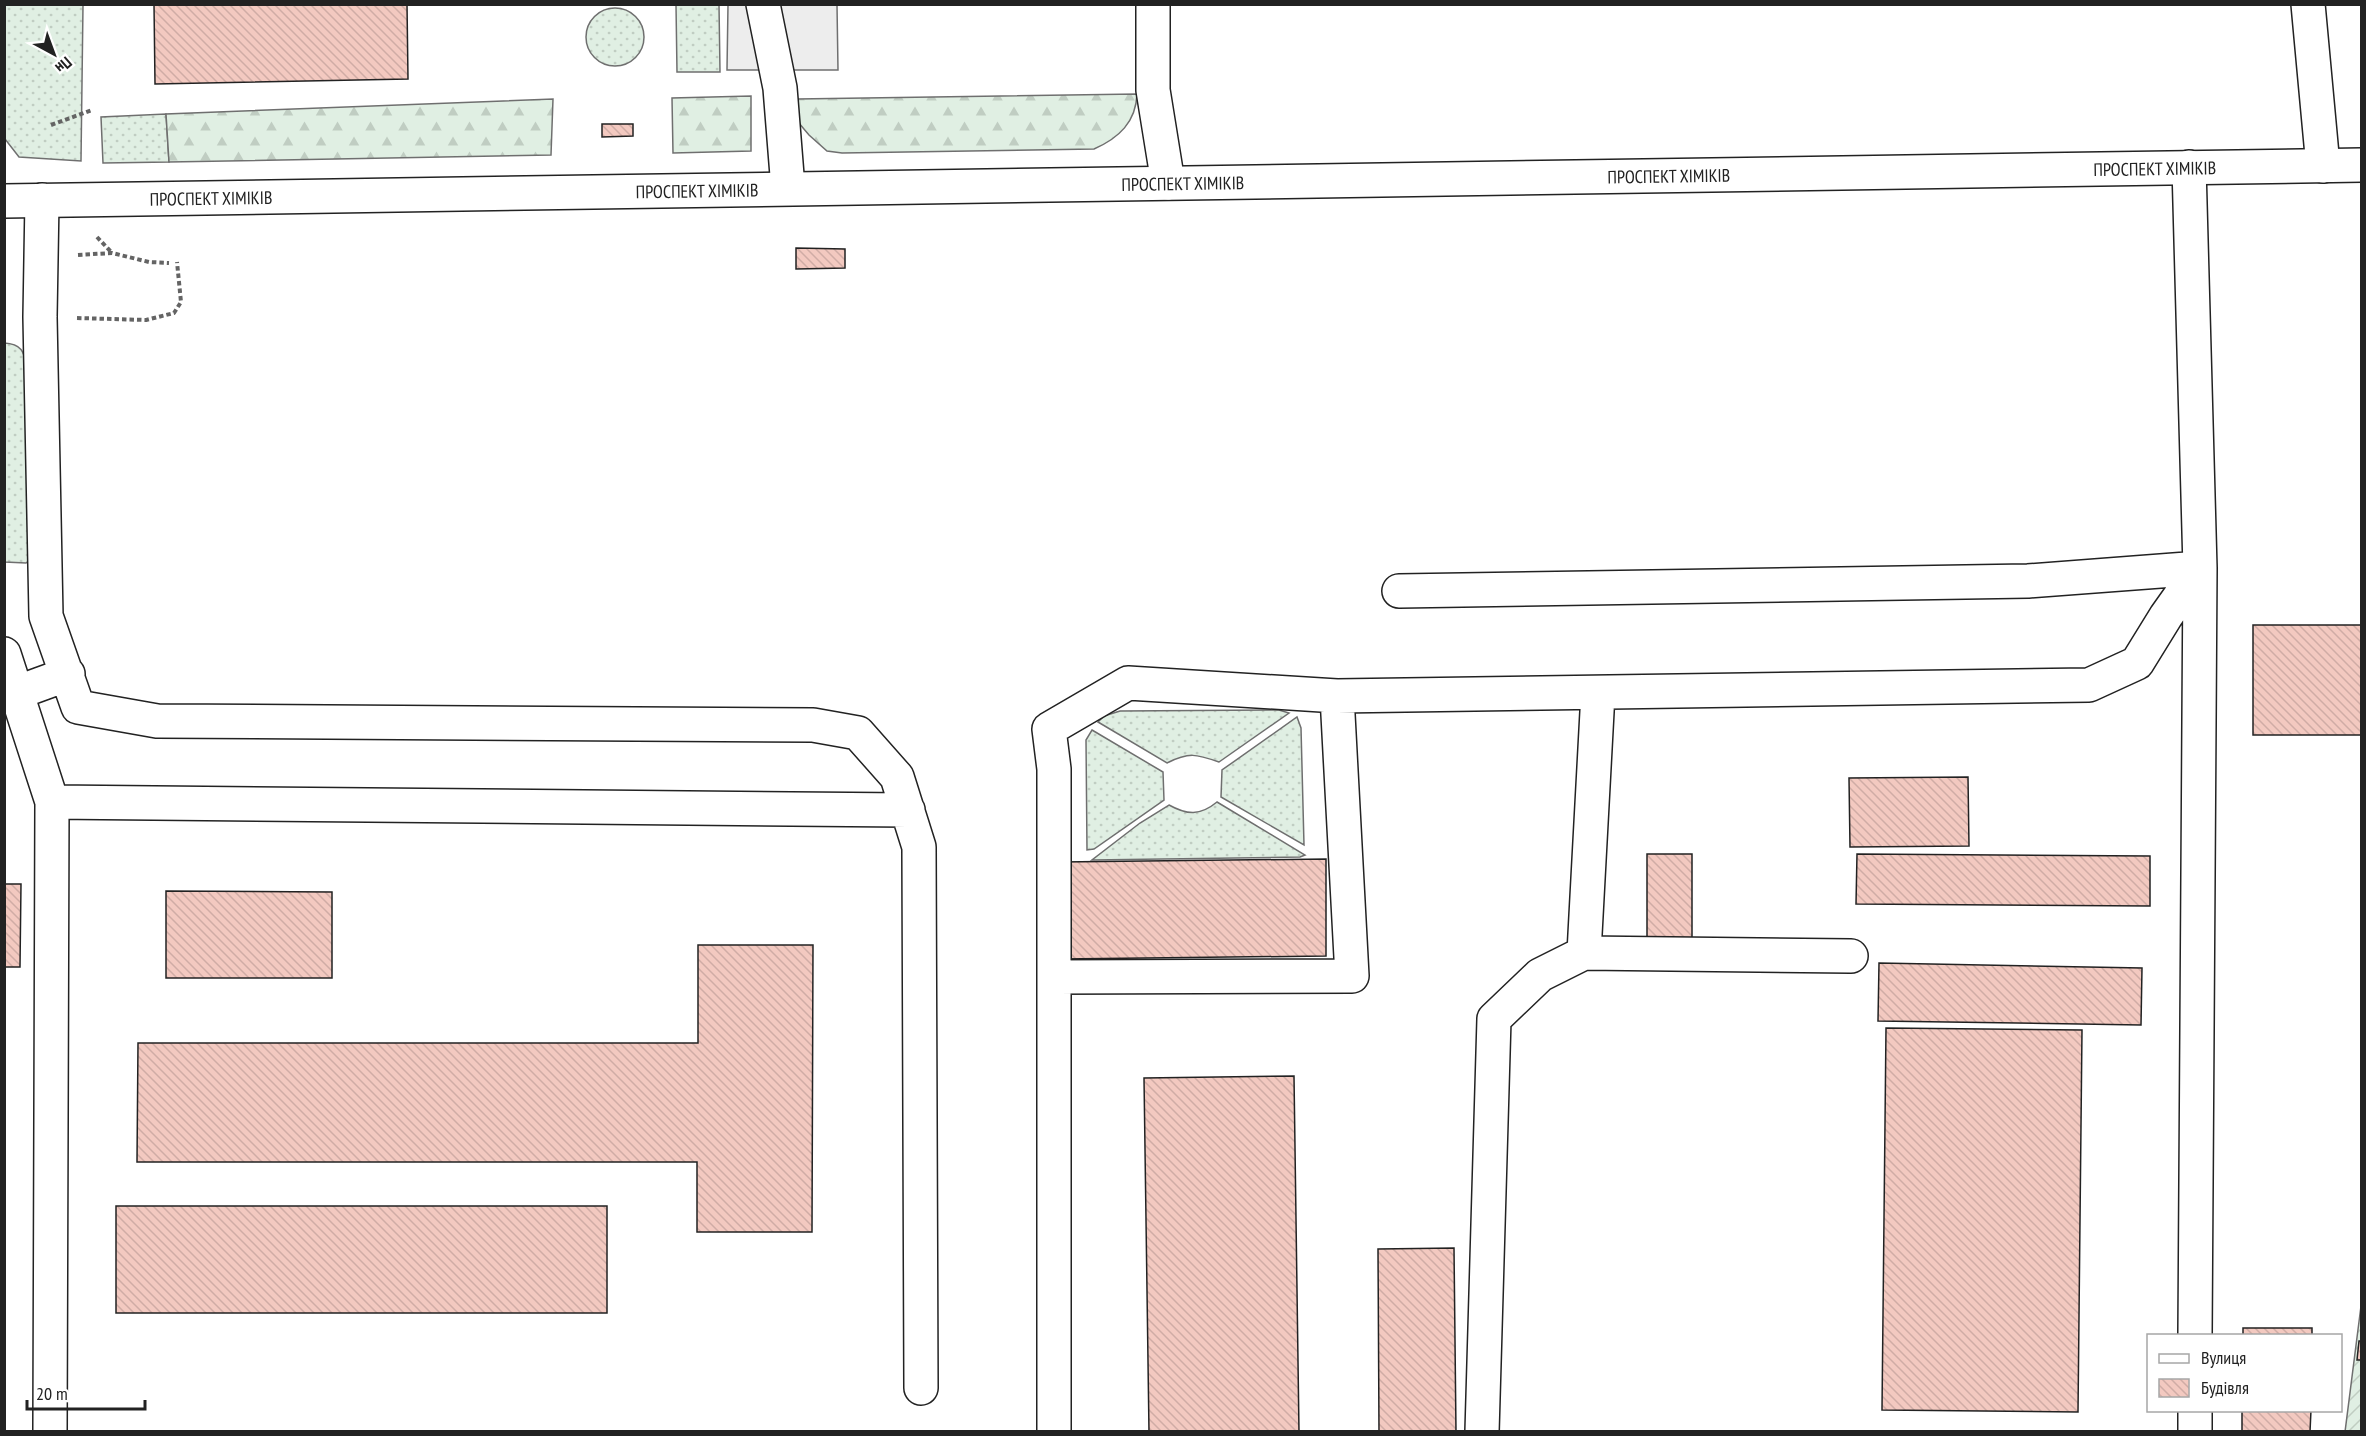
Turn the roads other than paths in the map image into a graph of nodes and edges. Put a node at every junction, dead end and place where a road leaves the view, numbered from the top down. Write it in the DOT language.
graph roads {
  1 [pos="763,4"];
  2 [pos="1153,4"];
  3 [pos="2308,4"];
  4 [pos="2361,165"];
  5 [pos="2323,166"];
  6 [pos="2188,167"];
  7 [pos="1168,183"];
  8 [pos="788,188"];
  9 [pos="42,200"];
  10 [pos="4,201"];
  11 [pos="2200,568"];
  12 [pos="1399,591"];
  13 [pos="4,654"];
  14 [pos="68,674"];
  15 [pos="16,693"];
  16 [pos="1598,693"];
  17 [pos="1337,696"];
  18 [pos="52,802"];
  19 [pos="908,810"];
  20 [pos="1584,953"];
  21 [pos="1851,956"];
  22 [pos="1054,977"];
  23 [pos="2195,1334"];
  24 [pos="921,1388"];
  25 [pos="2195,1412"];
  26 [pos="50,1431"];
  27 [pos="1054,1431"];
  28 [pos="1482,1431"];
  29 [pos="2195,1431"];
  1 -- 8 [label="main road"];
  2 -- 7 [label="main road"];
  3 -- 5 [label="main road"];
  4 -- 5 [label="main road, ПРОСПЕКТ ХІМІКІВ"];
  5 -- 6 [label="main road, ПРОСПЕКТ ХІМІКІВ"];
  6 -- 7 [label="main road, ПРОСПЕКТ ХІМІКІВ"];
  6 -- 11 [label="main road"];
  7 -- 8 [label="main road, ПРОСПЕКТ ХІМІКІВ"];
  8 -- 9 [label="main road, ПРОСПЕКТ ХІМІКІВ"];
  9 -- 10 [label="main road, ПРОСПЕКТ ХІМІКІВ"];
  9 -- 14 [label="main road"];
  11 -- 12 [label="main road"];
  11 -- 16 [label="main road"];
  11 -- 23 [label="main road"];
  13 -- 15 [label="main road"];
  14 -- 15 [label="main road"];
  14 -- 19 [label="main road"];
  15 -- 18 [label="main road"];
  16 -- 17 [label="main road"];
  16 -- 20 [label="main road"];
  17 -- 22 [label="main road"];
  17 -- 22 [label="main road"];
  18 -- 19 [label="main road"];
  18 -- 26 [label="main road"];
  19 -- 24 [label="main road"];
  20 -- 21 [label="main road"];
  20 -- 28 [label="main road"];
  22 -- 27 [label="main road"];
  25 -- 29 [label="main road"];
}
